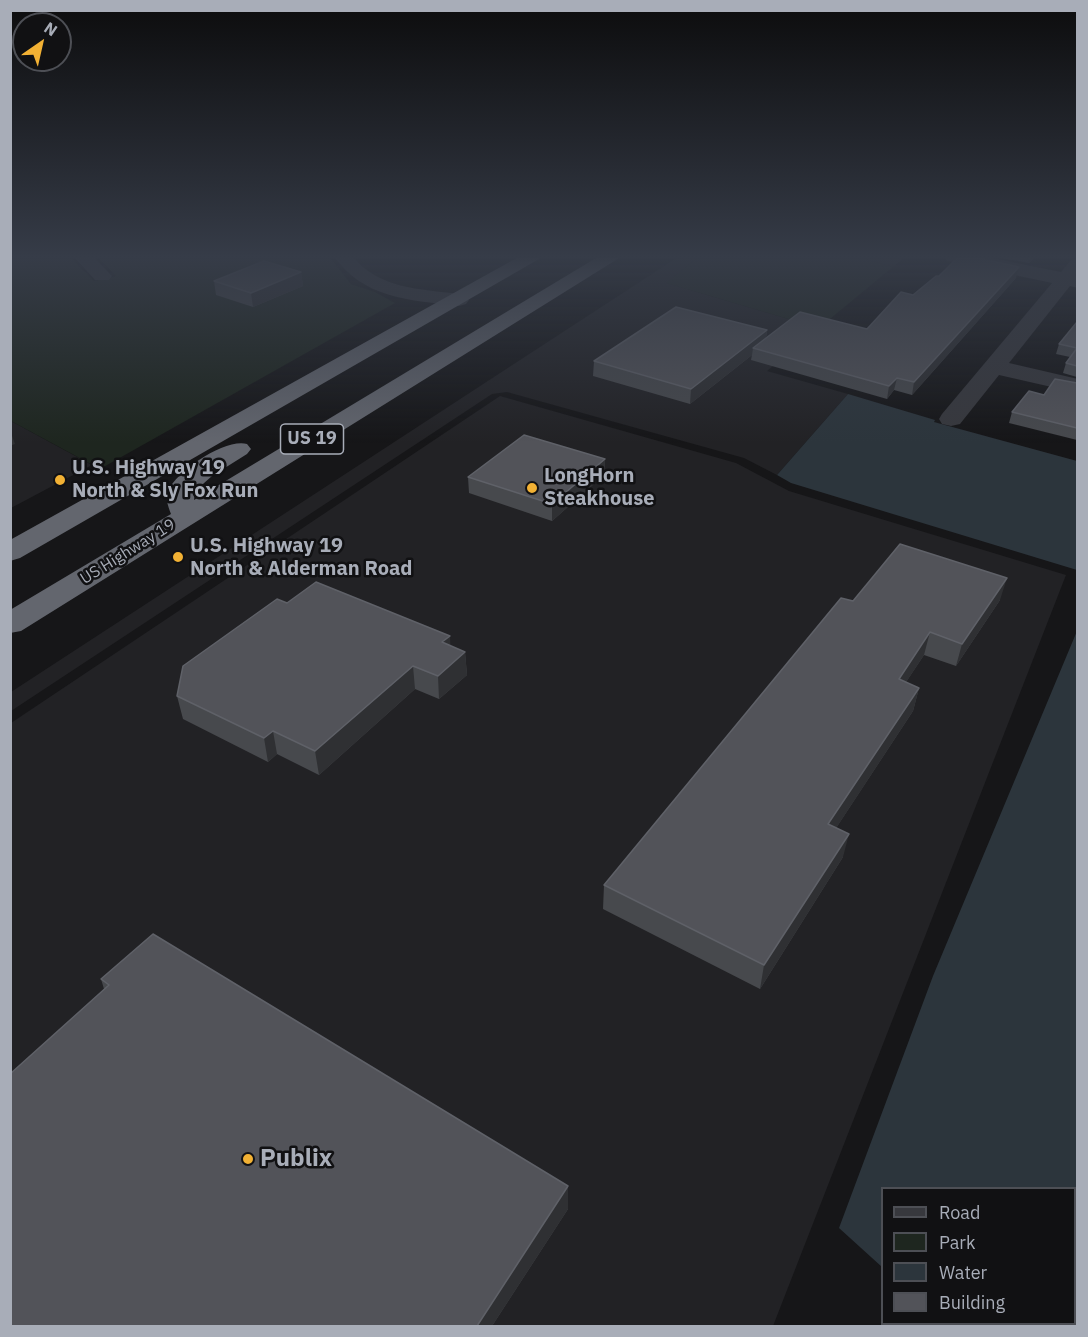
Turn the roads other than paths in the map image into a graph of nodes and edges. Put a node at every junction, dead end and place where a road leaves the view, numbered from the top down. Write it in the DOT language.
graph roads {
  1 [pos="427,317"];
  2 [pos="440,317"];
  3 [pos="502,317"];
  4 [pos="514,317"];
  5 [pos="1038,317"];
  6 [pos="487,334"];
  7 [pos="996,367"];
  8 [pos="1077,386"];
  9 [pos="951,419"];
  10 [pos="186,516"];
  11 [pos="10,552"];
  12 [pos="10,624"];
  1 -- 11 [label="highway, US 19"];
  2 -- 10 [label="highway"];
  3 -- 6 [label="highway"];
  4 -- 6 [label="highway, US Highway 19 / US 19"];
  5 -- 7 [label="street"];
  6 -- 10 [label="highway, US Highway 19 / US 19"];
  7 -- 8 [label="street"];
  7 -- 9 [label="street"];
  10 -- 12 [label="highway, US Highway 19 / US 19"];
}
